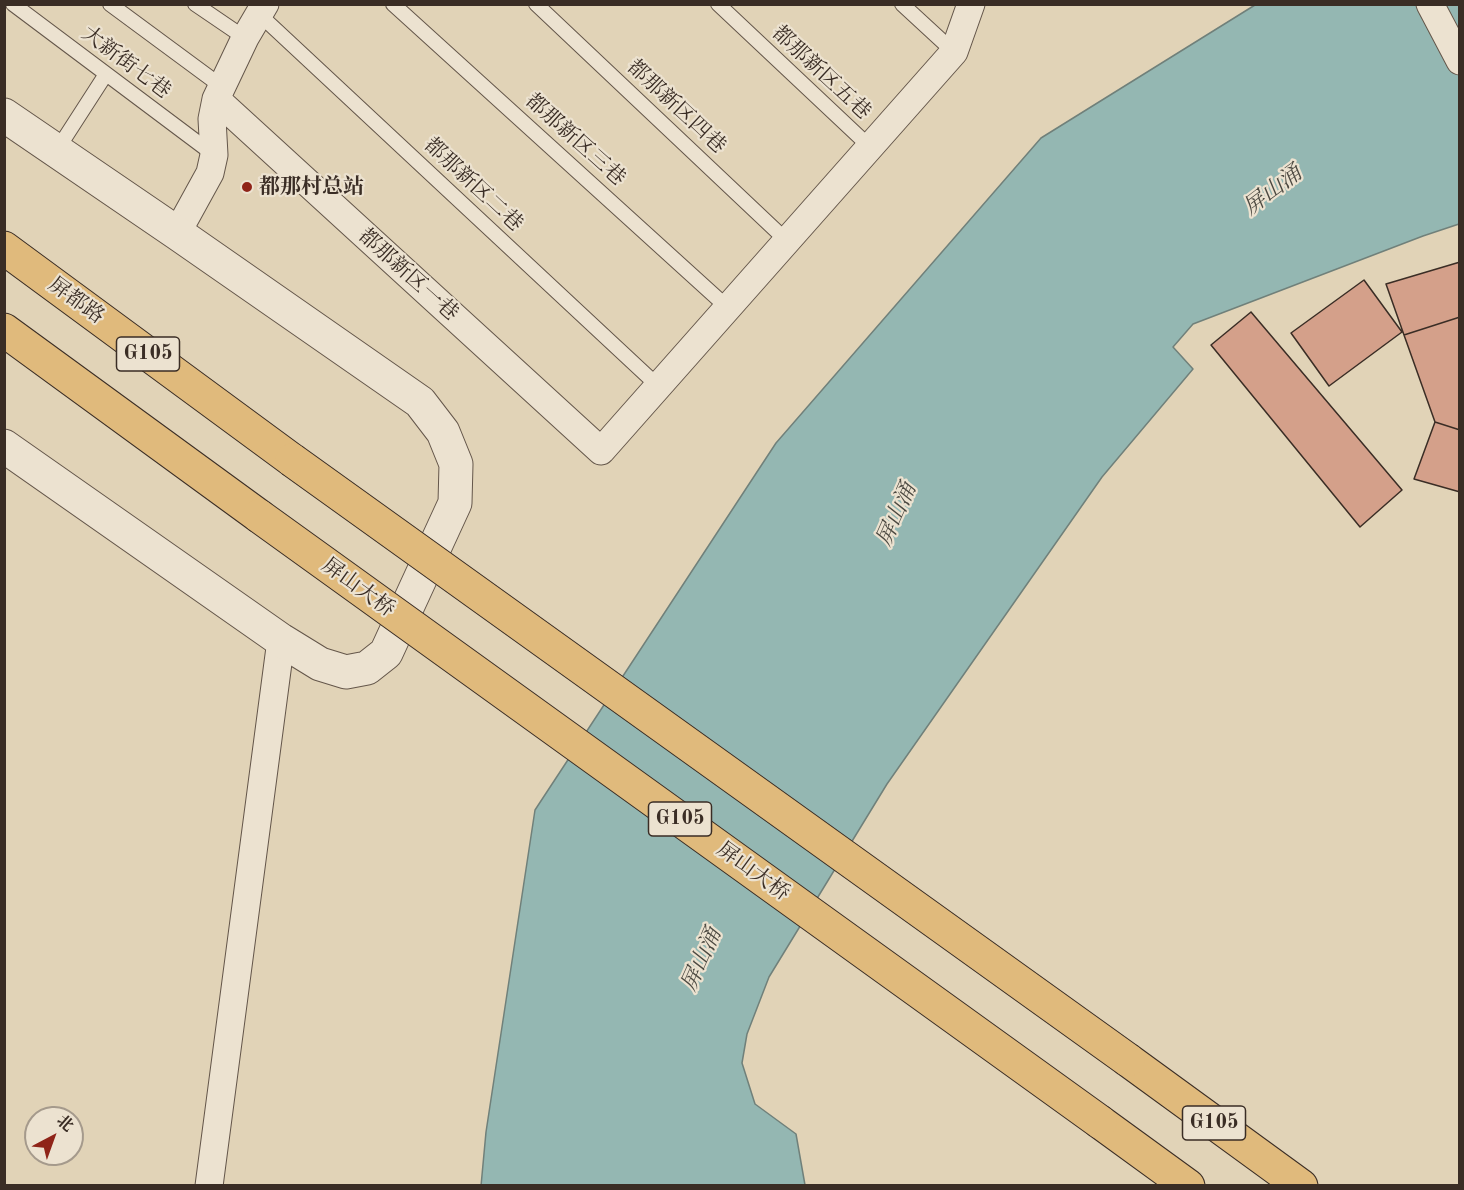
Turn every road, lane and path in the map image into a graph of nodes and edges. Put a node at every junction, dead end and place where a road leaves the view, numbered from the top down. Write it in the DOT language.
graph roads {
  1 [pos="13,4"];
  2 [pos="111,4"];
  3 [pos="195,4"];
  4 [pos="393,4"];
  5 [pos="536,4"];
  6 [pos="718,4"];
  7 [pos="902,4"];
  8 [pos="971,4"];
  9 [pos="1430,4"];
  10 [pos="262,9"];
  11 [pos="244,38"];
  12 [pos="954,52"];
  13 [pos="1460,61"];
  14 [pos="106,74"];
  15 [pos="219,93"];
  16 [pos="4,115"];
  17 [pos="870,147"];
  18 [pos="56,151"];
  19 [pos="214,155"];
  20 [pos="177,233"];
  21 [pos="787,241"];
  22 [pos="4,248"];
  23 [pos="728,308"];
  24 [pos="4,330"];
  25 [pos="658,386"];
  26 [pos="4,446"];
  27 [pos="280,640"];
  28 [pos="209,1185"];
  29 [pos="1188,1185"];
  30 [pos="1301,1185"];
  1 -- 14 [label="lane, 大新街七巷"];
  2 -- 15 [label="lane"];
  3 -- 11 [label="lane"];
  4 -- 23 [label="lane, 都那新区三巷"];
  5 -- 21 [label="lane, 都那新区四巷"];
  6 -- 17 [label="lane, 都那新区五巷"];
  7 -- 12 [label="lane"];
  8 -- 12 [label="street"];
  9 -- 13 [label="street"];
  10 -- 11 [label="street"];
  10 -- 25 [label="lane, 都那新区二巷"];
  11 -- 15 [label="street"];
  12 -- 17 [label="street"];
  14 -- 18 [label="lane"];
  14 -- 19 [label="lane, 大新街七巷"];
  15 -- 19 [label="street"];
  15 -- 25 [label="street, 都那新区一巷"];
  16 -- 18 [label="street"];
  17 -- 21 [label="street"];
  18 -- 20 [label="street"];
  19 -- 20 [label="street"];
  20 -- 27 [label="street"];
  21 -- 23 [label="street"];
  22 -- 30 [label="highway, 屏都路 / G105, bridge"];
  23 -- 25 [label="street"];
  24 -- 29 [label="highway, 屏山大桥 / G105, bridge"];
  26 -- 27 [label="street"];
  27 -- 28 [label="street"];
}
